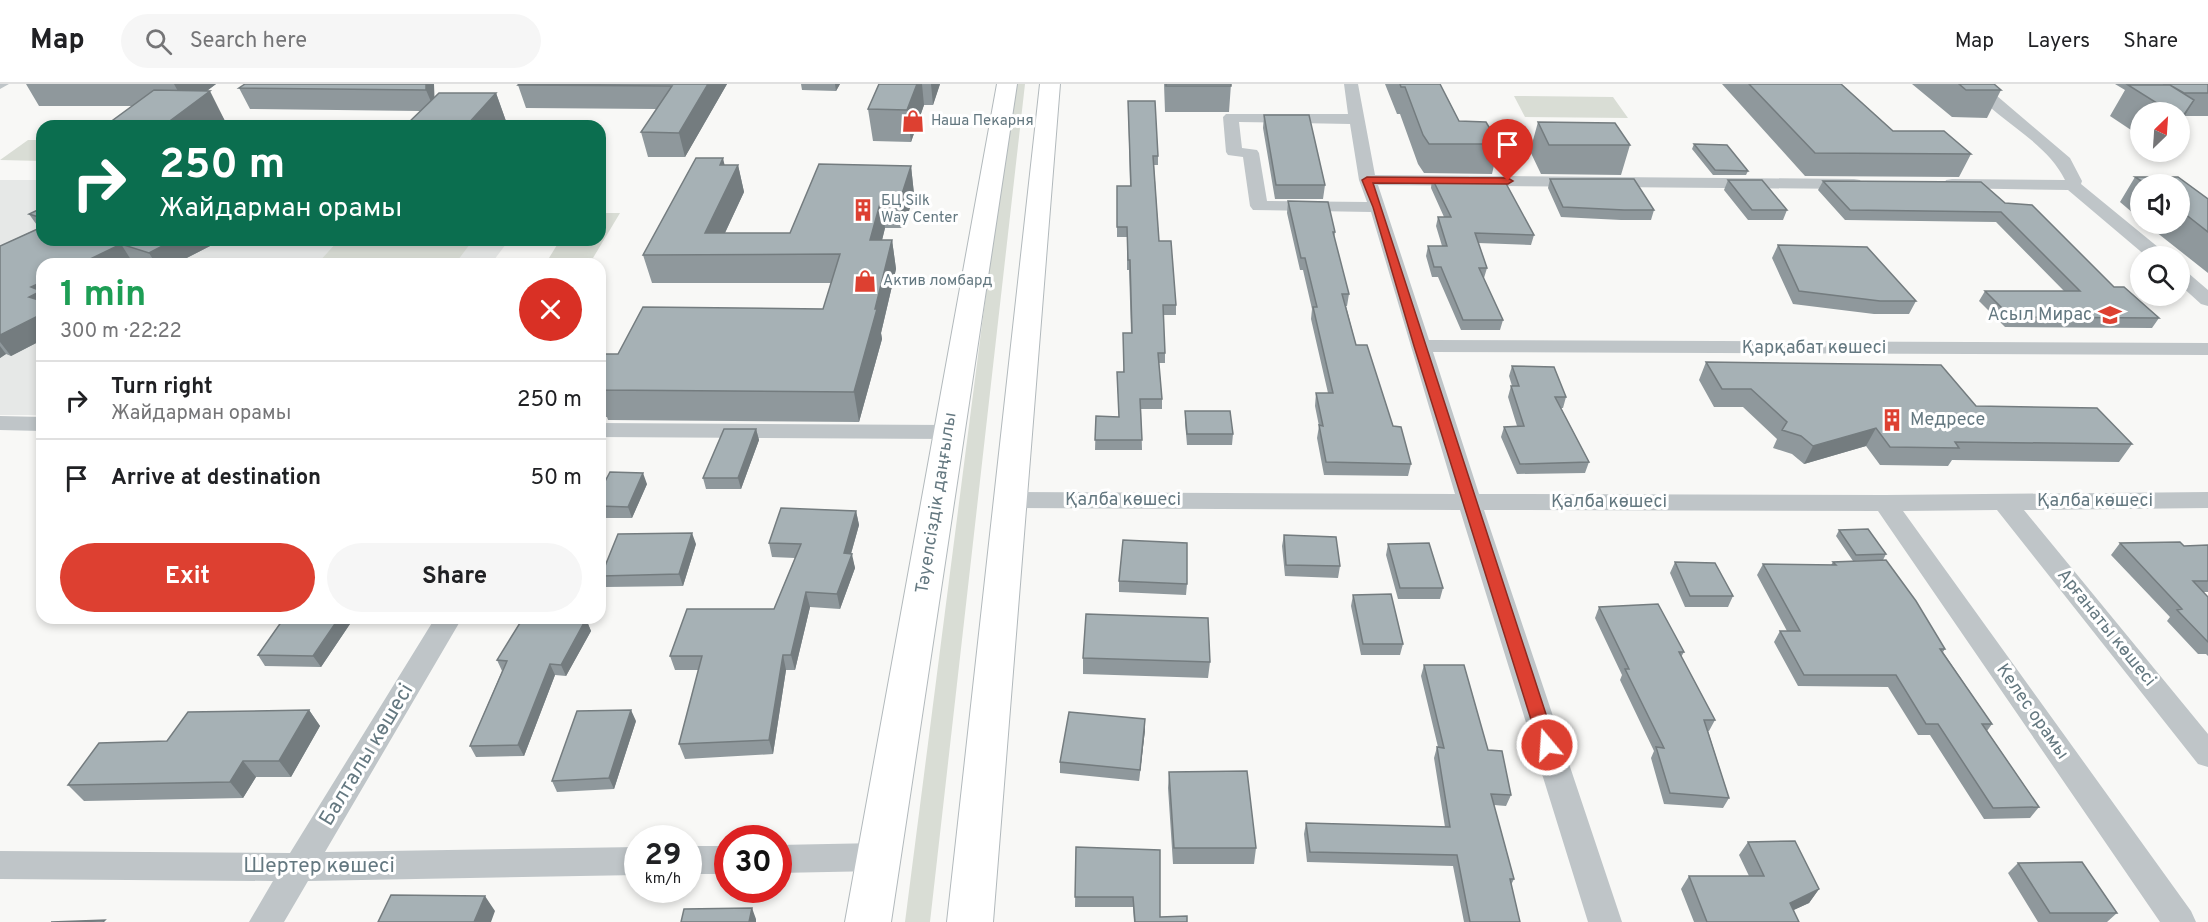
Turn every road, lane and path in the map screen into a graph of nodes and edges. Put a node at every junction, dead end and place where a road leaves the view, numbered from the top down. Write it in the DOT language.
graph roads {
  1 [pos="1007,84"];
  2 [pos="1050,84"];
  3 [pos="1351,84"];
  4 [pos="1974,84"];
  5 [pos="1357,119"];
  6 [pos="1367,180"];
  7 [pos="1869,184"];
  8 [pos="1940,184"];
  9 [pos="2072,185"];
  10 [pos="1378,207"];
  11 [pos="2145,246"];
  12 [pos="2190,285"];
  13 [pos="2208,300"];
  14 [pos="1420,346"];
  15 [pos="2208,349"];
  16 [pos="0,423"];
  17 [pos="36,424"];
  18 [pos="606,430"];
  19 [pos="949,432"];
  20 [pos="1010,500"];
  21 [pos="2208,500"];
  22 [pos="1469,501"];
  23 [pos="2004,502"];
  24 [pos="1886,503"];
  25 [pos="445,624"];
  26 [pos="2208,755"];
  27 [pos="878,857"];
  28 [pos="792,859"];
  29 [pos="624,861"];
  30 [pos="0,865"];
  31 [pos="300,867"];
  32 [pos="266,922"];
  33 [pos="868,922"];
  34 [pos="970,922"];
  35 [pos="1605,922"];
  36 [pos="2180,922"];
  1 -- 19 [label="main road, Тәуелсіздік даңғылы"];
  2 -- 20 [label="main road"];
  3 -- 5 [label="street"];
  4 -- 9 [label="street"];
  5 -- 6 [label="street"];
  5 -- 10 [label="street"];
  6 -- 7 [label="street"];
  6 -- 10 [label="street"];
  8 -- 9 [label="street"];
  9 -- 11 [label="street"];
  10 -- 14 [label="street"];
  12 -- 13 [label="street"];
  14 -- 15 [label="street, Қарқабат көшесі"];
  14 -- 22 [label="street"];
  16 -- 17 [label="street"];
  18 -- 19 [label="street"];
  19 -- 27 [label="main road, Тәуелсіздік даңғылы"];
  20 -- 22 [label="street, Қалба көшесі"];
  20 -- 34 [label="main road"];
  21 -- 23 [label="street, Қалба көшесі"];
  22 -- 24 [label="street, Қалба көшесі"];
  22 -- 35 [label="street"];
  23 -- 24 [label="street, Қалба көшесі"];
  23 -- 26 [label="street, Арғанаты көшесі"];
  24 -- 36 [label="street, Келес орамы"];
  25 -- 31 [label="street, Балталы көшесі"];
  27 -- 28 [label="street"];
  27 -- 33 [label="main road, Тәуелсіздік даңғылы"];
  29 -- 31 [label="street, Шертер көшесі"];
  30 -- 31 [label="street, Шертер көшесі"];
  31 -- 32 [label="street, Балталы көшесі"];
}
